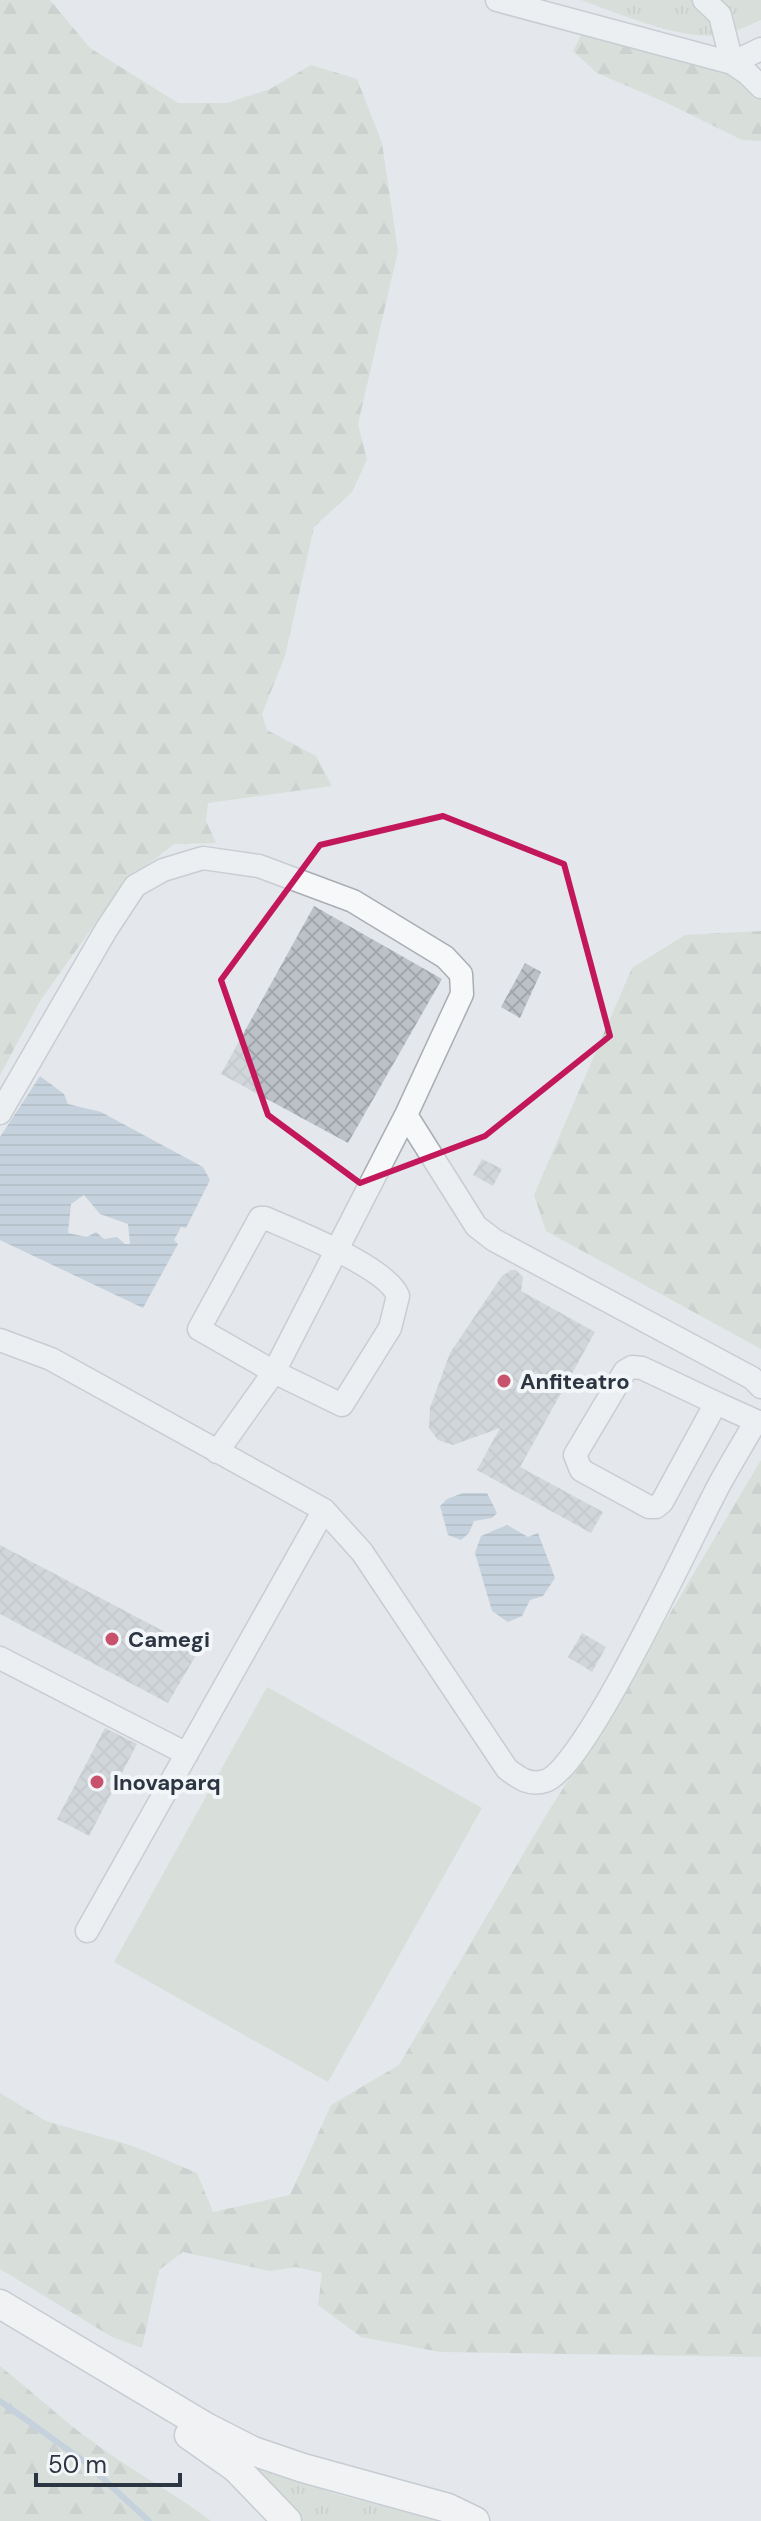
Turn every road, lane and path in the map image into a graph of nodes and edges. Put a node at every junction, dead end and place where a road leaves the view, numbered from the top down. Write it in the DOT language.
graph roads {
  1 [pos="497,0"];
  2 [pos="704,0"];
  3 [pos="761,49"];
  4 [pos="732,63"];
  5 [pos="761,87"];
  6 [pos="0,1113"];
  7 [pos="406,1115"];
  8 [pos="337,1251"];
  9 [pos="0,1340"];
  10 [pos="274,1372"];
  11 [pos="761,1387"];
  12 [pos="716,1403"];
  13 [pos="758,1415"];
  14 [pos="217,1452"];
  15 [pos="324,1510"];
  16 [pos="0,1658"];
  17 [pos="187,1754"];
  18 [pos="87,1931"];
  19 [pos="0,2304"];
  20 [pos="0,2322"];
  21 [pos="287,2521"];
  22 [pos="475,2521"];
  1 -- 4 [label="lane"];
  2 -- 4 [label="lane"];
  3 -- 4 [label="lane"];
  4 -- 5 [label="lane"];
  6 -- 7 [label="lane"];
  7 -- 8 [label="lane"];
  7 -- 11 [label="lane"];
  8 -- 10 [label="lane"];
  8 -- 10 [label="lane"];
  8 -- 10 [label="lane"];
  9 -- 14 [label="lane"];
  10 -- 14 [label="lane"];
  12 -- 12 [label="lane"];
  12 -- 13 [label="lane"];
  13 -- 15 [label="lane"];
  14 -- 15 [label="lane"];
  15 -- 17 [label="lane"];
  16 -- 17 [label="lane"];
  17 -- 18 [label="lane"];
  19 -- 22 [label="main road"];
  20 -- 21 [label="main road"];
}
